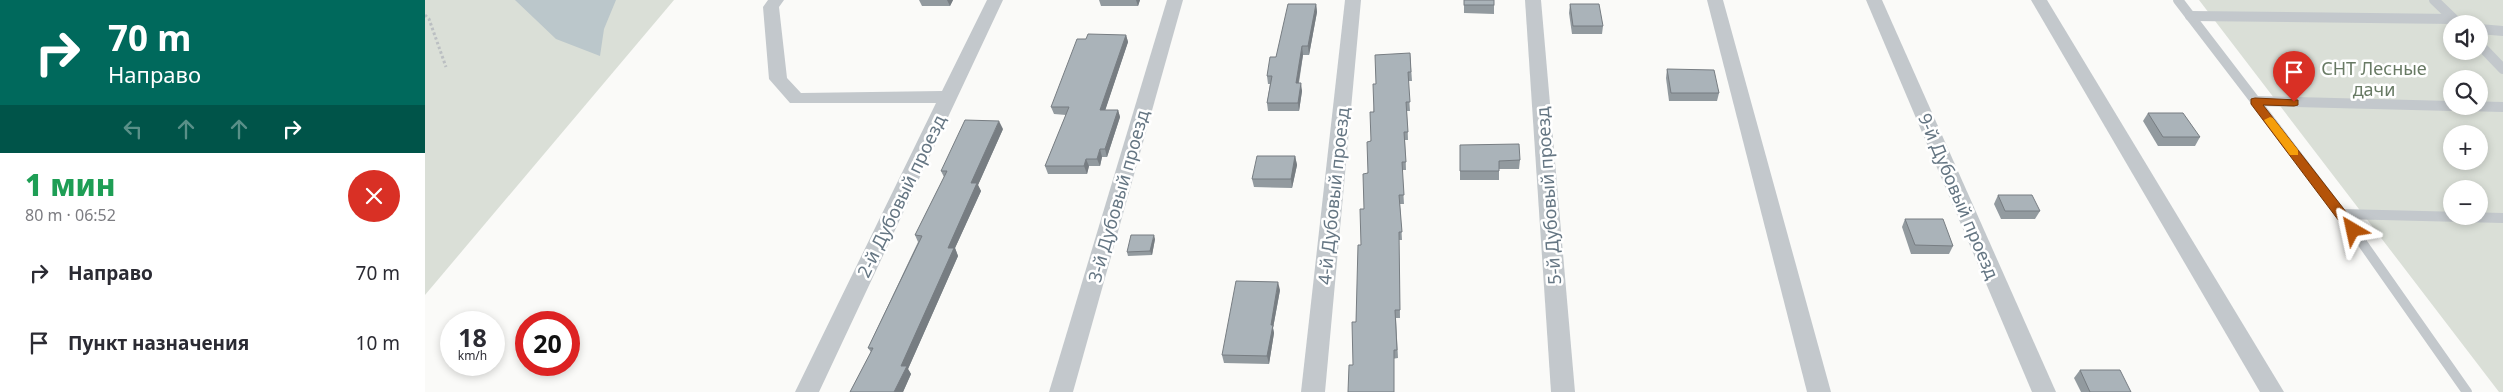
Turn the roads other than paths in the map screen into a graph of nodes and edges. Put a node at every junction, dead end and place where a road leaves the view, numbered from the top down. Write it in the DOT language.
graph roads {
  1 [pos="776,0"];
  2 [pos="995,0"];
  3 [pos="1175,0"];
  4 [pos="1353,0"];
  5 [pos="1533,0"];
  6 [pos="1715,0"];
  7 [pos="1874,0"];
  8 [pos="2039,0"];
  9 [pos="2178,0"];
  10 [pos="2434,0"];
  11 [pos="2450,15"];
  12 [pos="2190,16"];
  13 [pos="2443,21"];
  14 [pos="2488,30"];
  15 [pos="2503,32"];
  16 [pos="2488,53"];
  17 [pos="2503,69"];
  18 [pos="948,97"];
  19 [pos="2255,101"];
  20 [pos="2443,106"];
  21 [pos="2488,107"];
  22 [pos="2503,107"];
  23 [pos="2342,214"];
  24 [pos="2503,218"];
  25 [pos="807,392"];
  26 [pos="1061,392"];
  27 [pos="1313,392"];
  28 [pos="1563,392"];
  29 [pos="1819,392"];
  30 [pos="2044,392"];
  31 [pos="2271,392"];
  32 [pos="2467,392"];
  1 -- 18 [label="street"];
  2 -- 18 [label="street, 2-й Дубовый проезд"];
  3 -- 26 [label="street, 3-й Дубовый проезд"];
  4 -- 27 [label="street, 4-й Дубовый проезд"];
  5 -- 28 [label="street, 5-й Дубовый проезд"];
  6 -- 29 [label="street"];
  7 -- 30 [label="street, 9-й Дубовый проезд"];
  8 -- 31 [label="street"];
  9 -- 12 [label="lane"];
  10 -- 11 [label="lane"];
  12 -- 13 [label="lane"];
  12 -- 19 [label="lane"];
  14 -- 15 [label="lane"];
  16 -- 17 [label="lane"];
  18 -- 25 [label="street, 2-й Дубовый проезд"];
  19 -- 20 [label="lane"];
  19 -- 23 [label="lane"];
  21 -- 22 [label="lane"];
  23 -- 24 [label="lane"];
  23 -- 32 [label="lane"];
}
